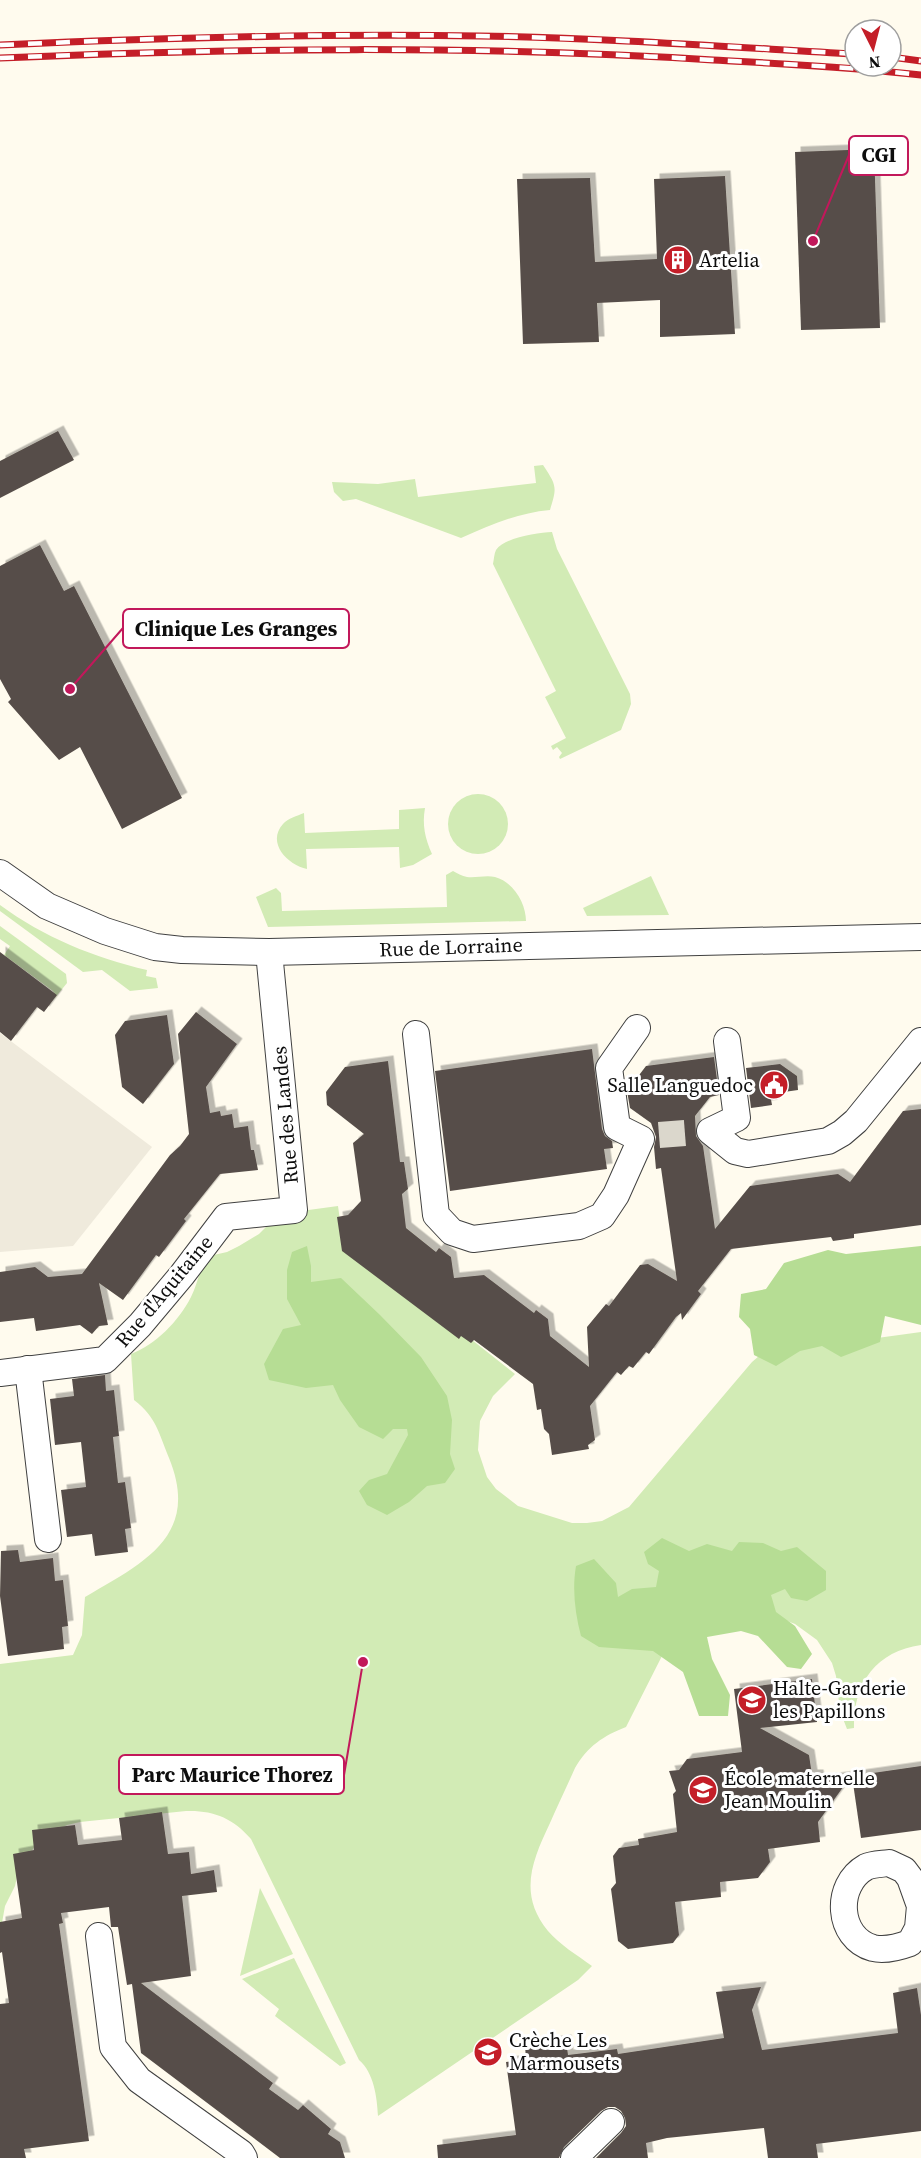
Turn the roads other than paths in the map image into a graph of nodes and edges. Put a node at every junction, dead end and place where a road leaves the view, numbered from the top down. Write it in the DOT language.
graph roads {
  1 [pos="0,873"];
  2 [pos="921,937"];
  3 [pos="269,952"];
  4 [pos="637,1028"];
  5 [pos="416,1034"];
  6 [pos="727,1041"];
  7 [pos="921,1041"];
  8 [pos="226,1217"];
  9 [pos="28,1369"];
  10 [pos="0,1373"];
  11 [pos="48,1539"];
  12 [pos="99,1936"];
  13 [pos="611,2122"];
  14 [pos="244,2158"];
  15 [pos="574,2158"];
  1 -- 3 [label="street, Rue de Lorraine"];
  2 -- 3 [label="street, Rue de Lorraine"];
  3 -- 8 [label="street, Rue des Landes"];
  4 -- 5 [label="street"];
  6 -- 7 [label="street"];
  8 -- 9 [label="street, Rue d'Aquitaine"];
  9 -- 10 [label="street, Rue d'Aquitaine"];
  9 -- 11 [label="street"];
  12 -- 14 [label="street"];
  13 -- 15 [label="street"];
}
